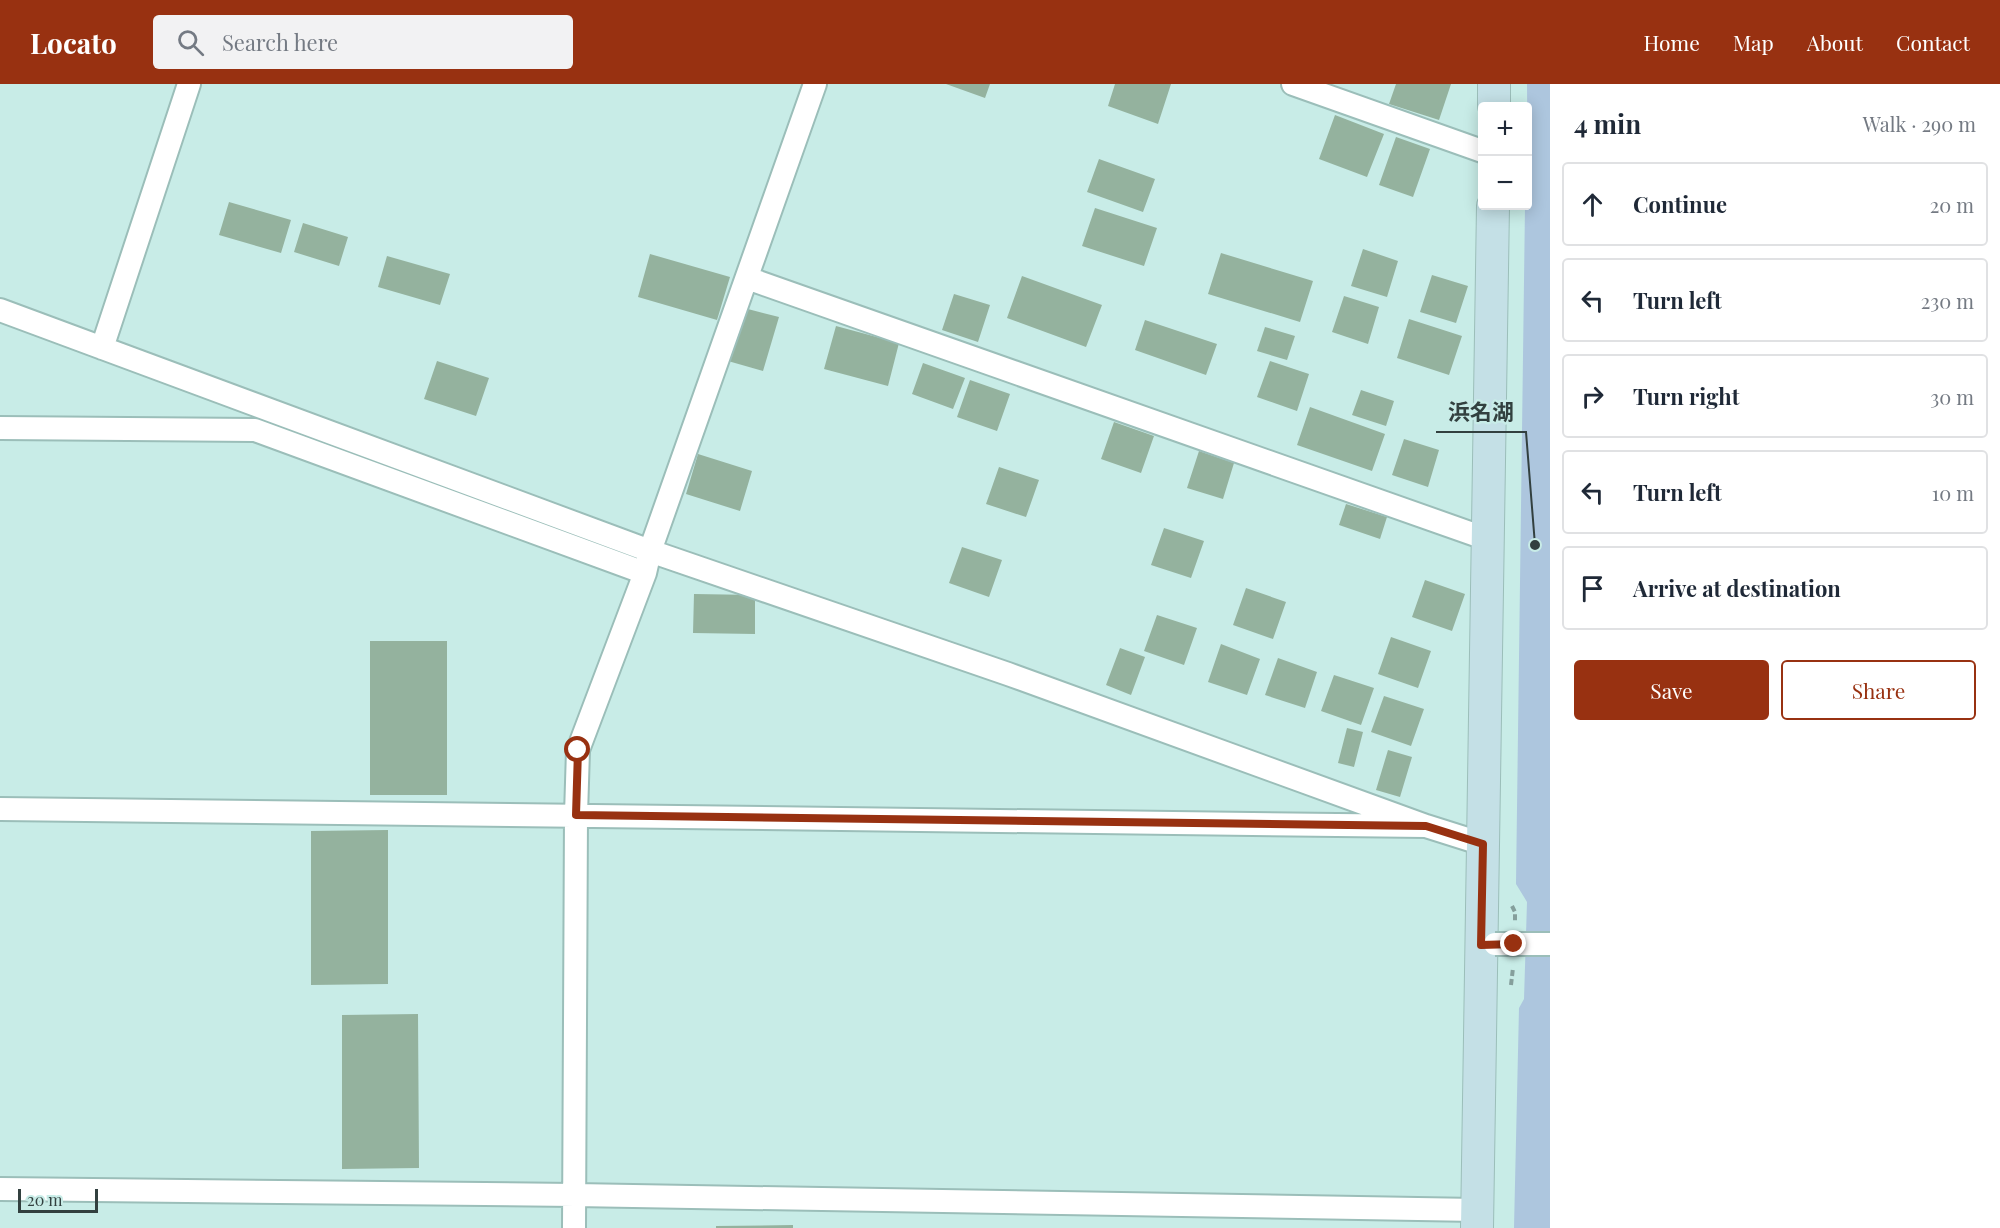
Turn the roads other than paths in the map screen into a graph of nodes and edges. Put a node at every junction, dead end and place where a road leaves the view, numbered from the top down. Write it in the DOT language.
graph roads {
  1 [pos="189,84"];
  2 [pos="814,84"];
  3 [pos="1293,84"];
  4 [pos="1494,84"];
  5 [pos="1494,102"];
  6 [pos="1478,150"];
  7 [pos="1492,210"];
  8 [pos="747,278"];
  9 [pos="0,310"];
  10 [pos="102,348"];
  11 [pos="0,428"];
  12 [pos="1487,539"];
  13 [pos="650,551"];
  14 [pos="645,573"];
  15 [pos="0,809"];
  16 [pos="576,815"];
  17 [pos="1426,826"];
  18 [pos="1483,844"];
  19 [pos="1550,944"];
  20 [pos="1488,945"];
  21 [pos="0,1189"];
  22 [pos="575,1196"];
  23 [pos="1477,1219"];
  24 [pos="574,1228"];
  1 -- 10 [label="street"];
  2 -- 8 [label="street"];
  3 -- 6 [label="street"];
  4 -- 5 [label="street"];
  7 -- 12 [label="street"];
  8 -- 12 [label="street"];
  8 -- 13 [label="street"];
  9 -- 10 [label="street"];
  10 -- 13 [label="street"];
  11 -- 14 [label="street"];
  12 -- 18 [label="street"];
  13 -- 14 [label="street"];
  13 -- 17 [label="street"];
  14 -- 16 [label="street"];
  15 -- 16 [label="street"];
  16 -- 17 [label="street"];
  16 -- 22 [label="street"];
  17 -- 18 [label="street"];
  18 -- 20 [label="street"];
  19 -- 20 [label="street, bridge"];
  20 -- 23 [label="street"];
  21 -- 22 [label="street"];
  22 -- 23 [label="street"];
  22 -- 24 [label="street"];
}
